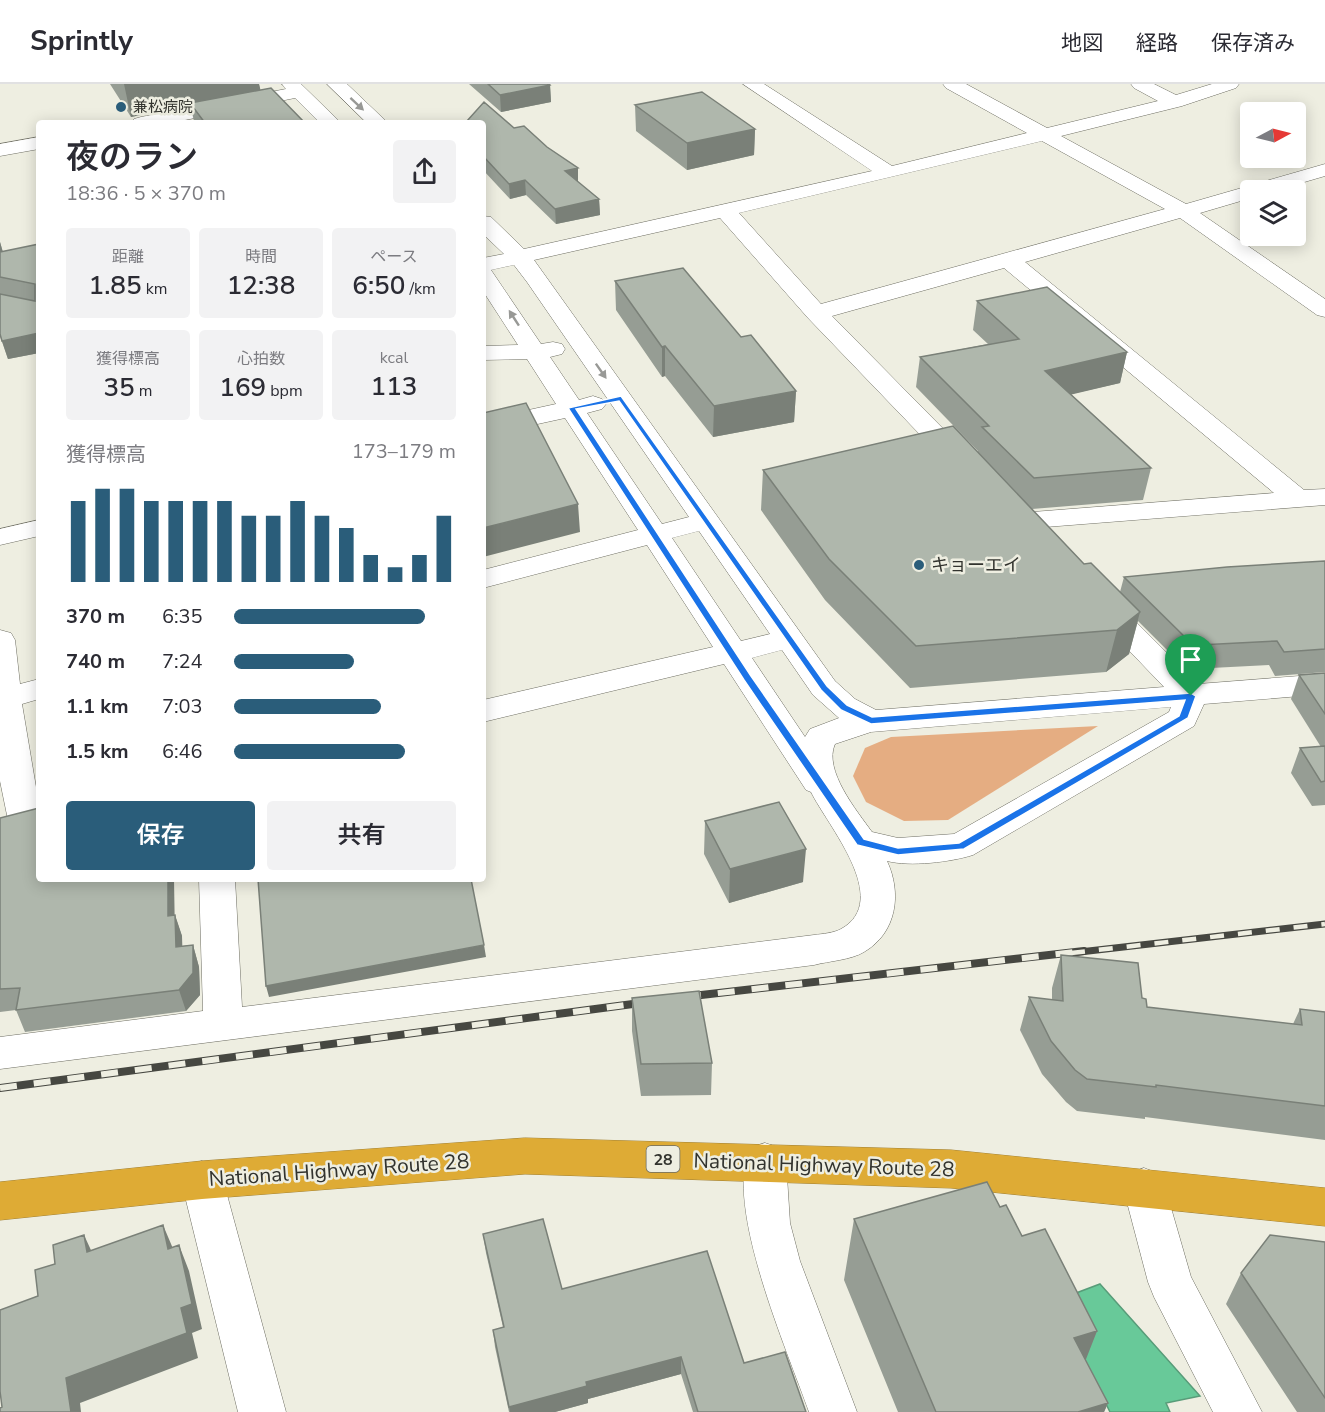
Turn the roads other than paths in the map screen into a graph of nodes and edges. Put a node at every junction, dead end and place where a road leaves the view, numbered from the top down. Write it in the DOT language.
graph roads {
  1 [pos="336,84"];
  2 [pos="752,84"];
  3 [pos="952,84"];
  4 [pos="1140,84"];
  5 [pos="1230,84"];
  6 [pos="295,88"];
  7 [pos="1175,102"];
  8 [pos="154,120"];
  9 [pos="328,120"];
  10 [pos="375,120"];
  11 [pos="1044,135"];
  12 [pos="36,143"];
  13 [pos="0,150"];
  14 [pos="889,173"];
  15 [pos="1323,173"];
  16 [pos="1296,180"];
  17 [pos="1240,195"];
  18 [pos="725,210"];
  19 [pos="1184,212"];
  20 [pos="486,225"];
  21 [pos="520,257"];
  22 [pos="1010,261"];
  23 [pos="486,264"];
  24 [pos="486,278"];
  25 [pos="1325,310"];
  26 [pos="816,313"];
  27 [pos="582,344"];
  28 [pos="536,352"];
  29 [pos="486,353"];
  30 [pos="621,398"];
  31 [pos="572,408"];
  32 [pos="486,427"];
  33 [pos="979,480"];
  34 [pos="1311,498"];
  35 [pos="706,521"];
  36 [pos="36,529"];
  37 [pos="654,535"];
  38 [pos="0,537"];
  39 [pos="1044,546"];
  40 [pos="486,578"];
  41 [pos="1085,588"];
  42 [pos="789,639"];
  43 [pos="0,640"];
  44 [pos="731,652"];
  45 [pos="1325,684"];
  46 [pos="36,691"];
  47 [pos="1191,696"];
  48 [pos="2,699"];
  49 [pos="486,710"];
  50 [pos="871,721"];
  51 [pos="835,806"];
  52 [pos="36,818"];
  53 [pos="860,842"];
  54 [pos="217,882"];
  55 [pos="223,1024"];
  56 [pos="0,1053"];
  57 [pos="765,1161"];
  58 [pos="202,1180"];
  59 [pos="1144,1187"];
  60 [pos="0,1201"];
  61 [pos="1325,1207"];
  62 [pos="262,1412"];
  63 [pos="833,1412"];
  64 [pos="1238,1412"];
  1 -- 10 [label="street, one-way"];
  2 -- 14 [label="street"];
  3 -- 11 [label="street"];
  4 -- 7 [label="street"];
  5 -- 7 [label="street"];
  6 -- 8 [label="street"];
  6 -- 9 [label="street"];
  7 -- 11 [label="street"];
  11 -- 14 [label="street"];
  11 -- 19 [label="street"];
  12 -- 13 [label="street"];
  14 -- 18 [label="street"];
  15 -- 16 [label="street"];
  17 -- 19 [label="street"];
  18 -- 21 [label="street"];
  18 -- 26 [label="street"];
  19 -- 22 [label="street"];
  19 -- 25 [label="street"];
  20 -- 21 [label="street"];
  21 -- 23 [label="street"];
  21 -- 27 [label="street"];
  22 -- 26 [label="street"];
  22 -- 34 [label="street"];
  28 -- 24 [label="street, one-way"];
  26 -- 33 [label="street"];
  27 -- 28 [label="street"];
  27 -- 30 [label="street, one-way"];
  28 -- 29 [label="street"];
  28 -- 31 [label="street"];
  30 -- 31 [label="street"];
  30 -- 35 [label="street"];
  31 -- 32 [label="street"];
  31 -- 37 [label="street"];
  34 -- 39 [label="street"];
  35 -- 37 [label="street"];
  35 -- 42 [label="street"];
  36 -- 38 [label="street"];
  37 -- 40 [label="street"];
  37 -- 44 [label="street"];
  41 -- 47 [label="street"];
  42 -- 44 [label="street"];
  42 -- 50 [label="street"];
  43 -- 48 [label="street"];
  44 -- 49 [label="street"];
  44 -- 51 [label="street"];
  45 -- 47 [label="street"];
  46 -- 48 [label="street"];
  47 -- 50 [label="street"];
  47 -- 53 [label="street"];
  48 -- 52 [label="street"];
  50 -- 51 [label="street"];
  51 -- 53 [label="street"];
  53 -- 55 [label="street"];
  54 -- 55 [label="street"];
  55 -- 56 [label="street"];
  57 -- 58 [label="highway, National Highway Route 28 / 28"];
  57 -- 59 [label="highway, National Highway Route 28 / 28"];
  57 -- 63 [label="street"];
  58 -- 60 [label="highway, National Highway Route 28 / 28"];
  58 -- 62 [label="street"];
  59 -- 61 [label="highway, National Highway Route 28 / 28"];
  59 -- 64 [label="street"];
}
